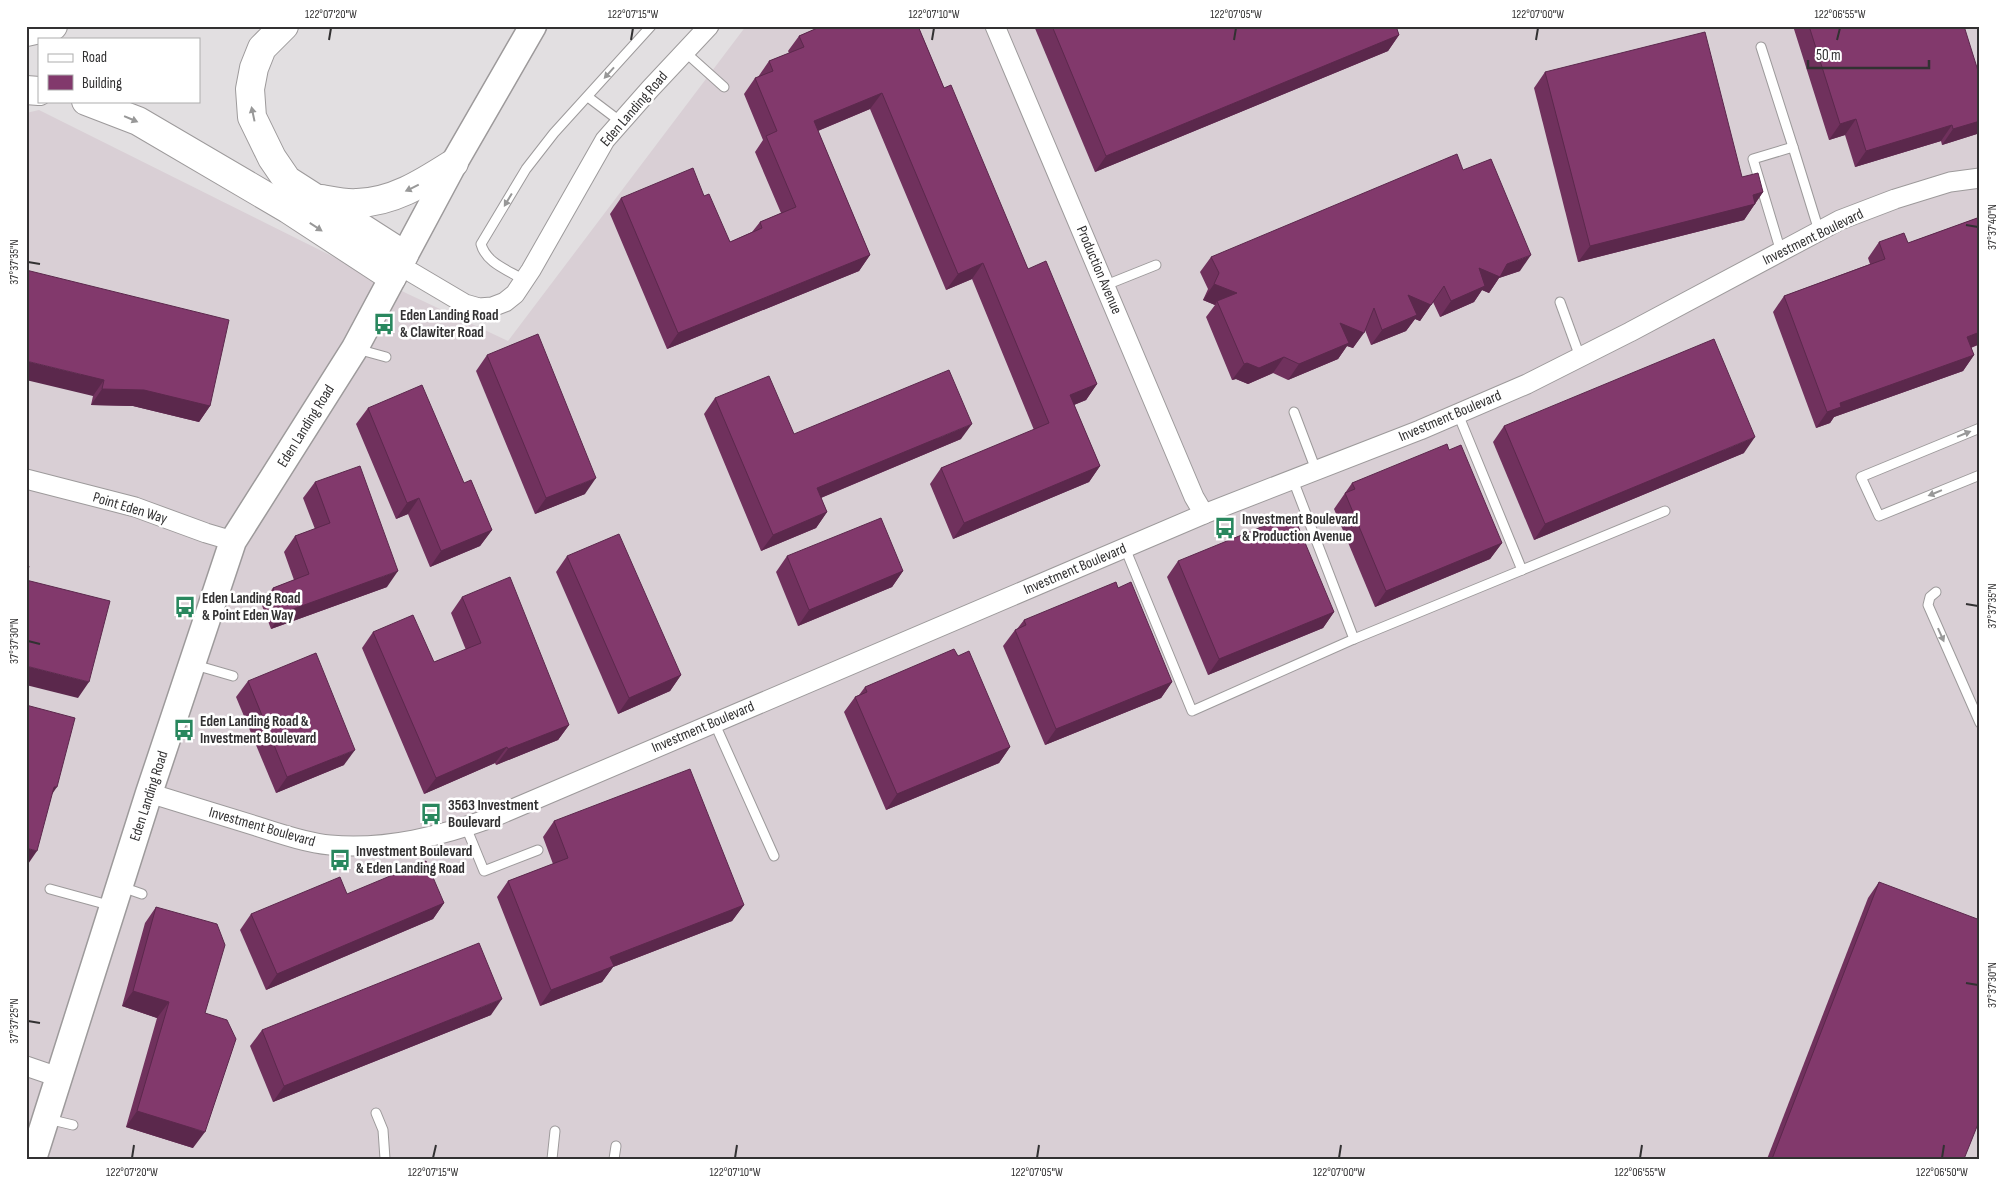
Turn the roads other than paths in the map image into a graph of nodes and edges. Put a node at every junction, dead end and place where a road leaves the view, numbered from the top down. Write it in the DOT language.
graph roads {
  1 [pos="53,26"];
  2 [pos="284,26"];
  3 [pos="532,26"];
  4 [pos="651,26"];
  5 [pos="709,26"];
  6 [pos="995,26"];
  7 [pos="26,32"];
  8 [pos="1761,47"];
  9 [pos="685,52"];
  10 [pos="724,87"];
  11 [pos="588,97"];
  12 [pos="89,102"];
  13 [pos="621,122"];
  14 [pos="1794,147"];
  15 [pos="454,163"];
  16 [pos="1980,178"];
  17 [pos="316,199"];
  18 [pos="1819,231"];
  19 [pos="1781,252"];
  20 [pos="1156,265"];
  21 [pos="398,266"];
  22 [pos="524,280"];
  23 [pos="1106,285"];
  24 [pos="1560,302"];
  25 [pos="355,348"];
  26 [pos="386,357"];
  27 [pos="1580,357"];
  28 [pos="1294,412"];
  29 [pos="1458,414"];
  30 [pos="1980,428"];
  31 [pos="1316,470"];
  32 [pos="1980,475"];
  33 [pos="26,479"];
  34 [pos="1293,480"];
  35 [pos="1666,511"];
  36 [pos="1204,514"];
  37 [pos="233,541"];
  38 [pos="1125,548"];
  39 [pos="1522,570"];
  40 [pos="1936,592"];
  41 [pos="1354,639"];
  42 [pos="192,664"];
  43 [pos="233,676"];
  44 [pos="714,722"];
  45 [pos="1980,723"];
  46 [pos="149,793"];
  47 [pos="466,827"];
  48 [pos="538,850"];
  49 [pos="774,856"];
  50 [pos="50,889"];
  51 [pos="125,895"];
  52 [pos="26,1066"];
  53 [pos="58,1077"];
  54 [pos="376,1113"];
  55 [pos="46,1118"];
  56 [pos="73,1125"];
  57 [pos="555,1131"];
  58 [pos="616,1146"];
  59 [pos="33,1159"];
  60 [pos="385,1159"];
  61 [pos="552,1159"];
  62 [pos="614,1159"];
  1 -- 7 [label="highway"];
  17 -- 2 [label="highway, one-way"];
  3 -- 15 [label="street, Eden Landing Road"];
  4 -- 11 [label="lane, one-way"];
  5 -- 9 [label="street, Eden Landing Road"];
  6 -- 23 [label="street, Production Avenue"];
  8 -- 14 [label="lane"];
  9 -- 10 [label="lane"];
  9 -- 13 [label="street, Eden Landing Road"];
  11 -- 13 [label="lane"];
  11 -- 22 [label="lane, one-way"];
  12 -- 21 [label="highway, one-way"];
  13 -- 22 [label="street, Eden Landing Road"];
  14 -- 18 [label="lane"];
  14 -- 19 [label="lane"];
  15 -- 17 [label="highway, one-way"];
  15 -- 21 [label="street, Eden Landing Road"];
  16 -- 18 [label="street, Investment Boulevard"];
  17 -- 21 [label="highway"];
  18 -- 19 [label="street, Investment Boulevard"];
  19 -- 27 [label="street, Investment Boulevard"];
  20 -- 23 [label="lane"];
  21 -- 22 [label="street, Eden Landing Road"];
  21 -- 25 [label="street, Eden Landing Road"];
  23 -- 36 [label="street, Production Avenue"];
  24 -- 27 [label="lane"];
  25 -- 26 [label="lane"];
  25 -- 37 [label="street, Eden Landing Road"];
  27 -- 29 [label="street, Investment Boulevard"];
  28 -- 31 [label="lane"];
  29 -- 31 [label="street, Investment Boulevard"];
  29 -- 39 [label="lane"];
  32 -- 30 [label="lane, one-way"];
  31 -- 34 [label="street, Investment Boulevard"];
  33 -- 37 [label="street, Point Eden Way"];
  34 -- 36 [label="street, Investment Boulevard"];
  34 -- 41 [label="lane"];
  35 -- 39 [label="lane"];
  36 -- 38 [label="street, Investment Boulevard"];
  37 -- 42 [label="street, Eden Landing Road"];
  38 -- 41 [label="lane"];
  38 -- 44 [label="street, Investment Boulevard"];
  39 -- 41 [label="lane"];
  40 -- 45 [label="lane, one-way"];
  42 -- 43 [label="lane"];
  42 -- 46 [label="street, Eden Landing Road"];
  44 -- 47 [label="street, Investment Boulevard"];
  44 -- 49 [label="lane"];
  46 -- 47 [label="street, Investment Boulevard"];
  46 -- 51 [label="street, Eden Landing Road"];
  47 -- 48 [label="lane"];
  50 -- 51 [label="lane"];
  51 -- 53 [label="street, Eden Landing Road"];
  52 -- 53 [label="street"];
  53 -- 55 [label="street, Eden Landing Road"];
  54 -- 60 [label="lane"];
  55 -- 56 [label="lane"];
  55 -- 59 [label="street, Eden Landing Road"];
  57 -- 61 [label="lane"];
  58 -- 62 [label="lane"];
}
